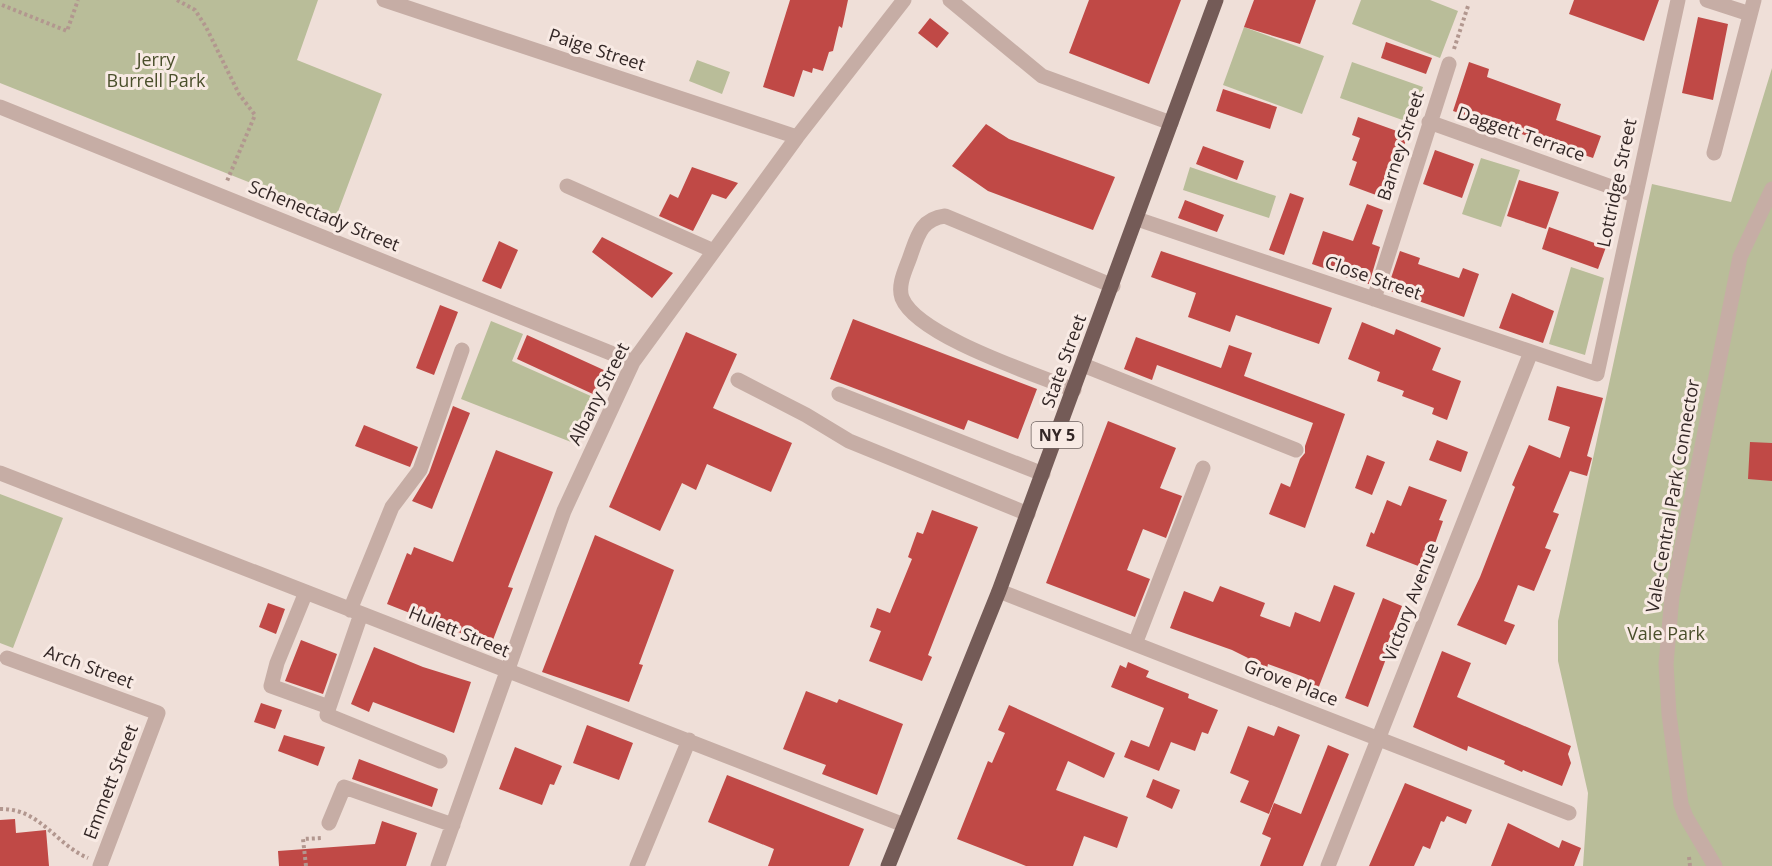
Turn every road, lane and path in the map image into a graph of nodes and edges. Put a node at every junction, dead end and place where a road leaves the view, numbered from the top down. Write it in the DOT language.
graph roads {
  1 [pos="78,0"];
  2 [pos="177,0"];
  3 [pos="384,0"];
  4 [pos="904,0"];
  5 [pos="950,0"];
  6 [pos="1216,0"];
  7 [pos="1678,0"];
  8 [pos="1707,0"];
  9 [pos="2,3"];
  10 [pos="1468,6"];
  11 [pos="1752,7"];
  12 [pos="1449,64"];
  13 [pos="0,107"];
  14 [pos="1429,122"];
  15 [pos="1171,123"];
  16 [pos="797,137"];
  17 [pos="1714,153"];
  18 [pos="567,186"];
  19 [pos="1772,189"];
  20 [pos="1634,195"];
  21 [pos="221,196"];
  22 [pos="1137,219"];
  23 [pos="714,251"];
  24 [pos="1113,286"];
  25 [pos="1374,299"];
  26 [pos="462,350"];
  27 [pos="1530,352"];
  28 [pos="633,362"];
  29 [pos="1083,365"];
  30 [pos="1596,374"];
  31 [pos="738,380"];
  32 [pos="1074,390"];
  33 [pos="839,394"];
  34 [pos="1296,450"];
  35 [pos="1203,468"];
  36 [pos="0,473"];
  37 [pos="1043,474"];
  38 [pos="1028,513"];
  39 [pos="999,591"];
  40 [pos="306,592"];
  41 [pos="356,612"];
  42 [pos="1135,644"];
  43 [pos="7,658"];
  44 [pos="507,672"];
  45 [pos="329,707"];
  46 [pos="158,713"];
  47 [pos="1378,738"];
  48 [pos="689,740"];
  49 [pos="440,761"];
  50 [pos="0,809"];
  51 [pos="1569,813"];
  52 [pos="329,823"];
  53 [pos="453,825"];
  54 [pos="904,825"];
  55 [pos="101,865"];
  56 [pos="306,866"];
  57 [pos="438,866"];
  58 [pos="637,866"];
  59 [pos="888,866"];
  60 [pos="1328,866"];
  61 [pos="1715,866"];
  1 -- 9 [label="path"];
  2 -- 21 [label="path"];
  3 -- 16 [label="street, Paige Street"];
  4 -- 16 [label="street, Albany Street"];
  5 -- 15 [label="street"];
  6 -- 15 [label="main road, State Street / NY 5"];
  7 -- 20 [label="street, Lottridge Street"];
  8 -- 11 [label="street"];
  10 -- 12 [label="path"];
  11 -- 17 [label="street"];
  12 -- 14 [label="street, Barney Street"];
  13 -- 21 [label="street, Schenectady Street"];
  14 -- 20 [label="street, Daggett Terrace"];
  14 -- 25 [label="street, Barney Street"];
  15 -- 22 [label="main road, State Street / NY 5"];
  16 -- 23 [label="street, Albany Street"];
  18 -- 23 [label="street"];
  19 -- 61 [label="street, Vale-Central Park Connector"];
  20 -- 30 [label="street, Lottridge Street"];
  21 -- 28 [label="street, Schenectady Street"];
  22 -- 24 [label="main road, State Street / NY 5"];
  22 -- 25 [label="street, Close Street"];
  23 -- 28 [label="street, Albany Street"];
  24 -- 29 [label="main road, State Street / NY 5"];
  24 -- 32 [label="street"];
  25 -- 27 [label="street, Close Street"];
  26 -- 41 [label="street"];
  27 -- 30 [label="street, Close Street"];
  27 -- 47 [label="street, Victory Avenue"];
  28 -- 44 [label="street, Albany Street"];
  29 -- 32 [label="main road, State Street / NY 5"];
  29 -- 34 [label="street"];
  31 -- 38 [label="street"];
  32 -- 37 [label="main road, State Street / NY 5"];
  33 -- 37 [label="street"];
  35 -- 42 [label="street"];
  36 -- 40 [label="street, Hulett Street"];
  37 -- 38 [label="main road, State Street / NY 5"];
  38 -- 39 [label="main road, State Street / NY 5"];
  39 -- 42 [label="street, Grove Place"];
  39 -- 54 [label="main road, State Street / NY 5"];
  40 -- 41 [label="street, Hulett Street"];
  40 -- 45 [label="street"];
  41 -- 44 [label="street, Hulett Street"];
  41 -- 45 [label="street"];
  42 -- 47 [label="street, Grove Place"];
  43 -- 46 [label="street, Arch Street"];
  44 -- 48 [label="street, Hulett Street"];
  44 -- 53 [label="street, Albany Street"];
  45 -- 49 [label="street"];
  46 -- 55 [label="street, Emmett Street"];
  47 -- 51 [label="street, Grove Place"];
  47 -- 60 [label="street, Victory Avenue"];
  48 -- 54 [label="street, Hulett Street"];
  48 -- 58 [label="street"];
  50 -- 55 [label="path"];
  52 -- 53 [label="street"];
  52 -- 56 [label="path"];
  53 -- 57 [label="street, Albany Street"];
  54 -- 59 [label="main road, State Street / NY 5"];
}
